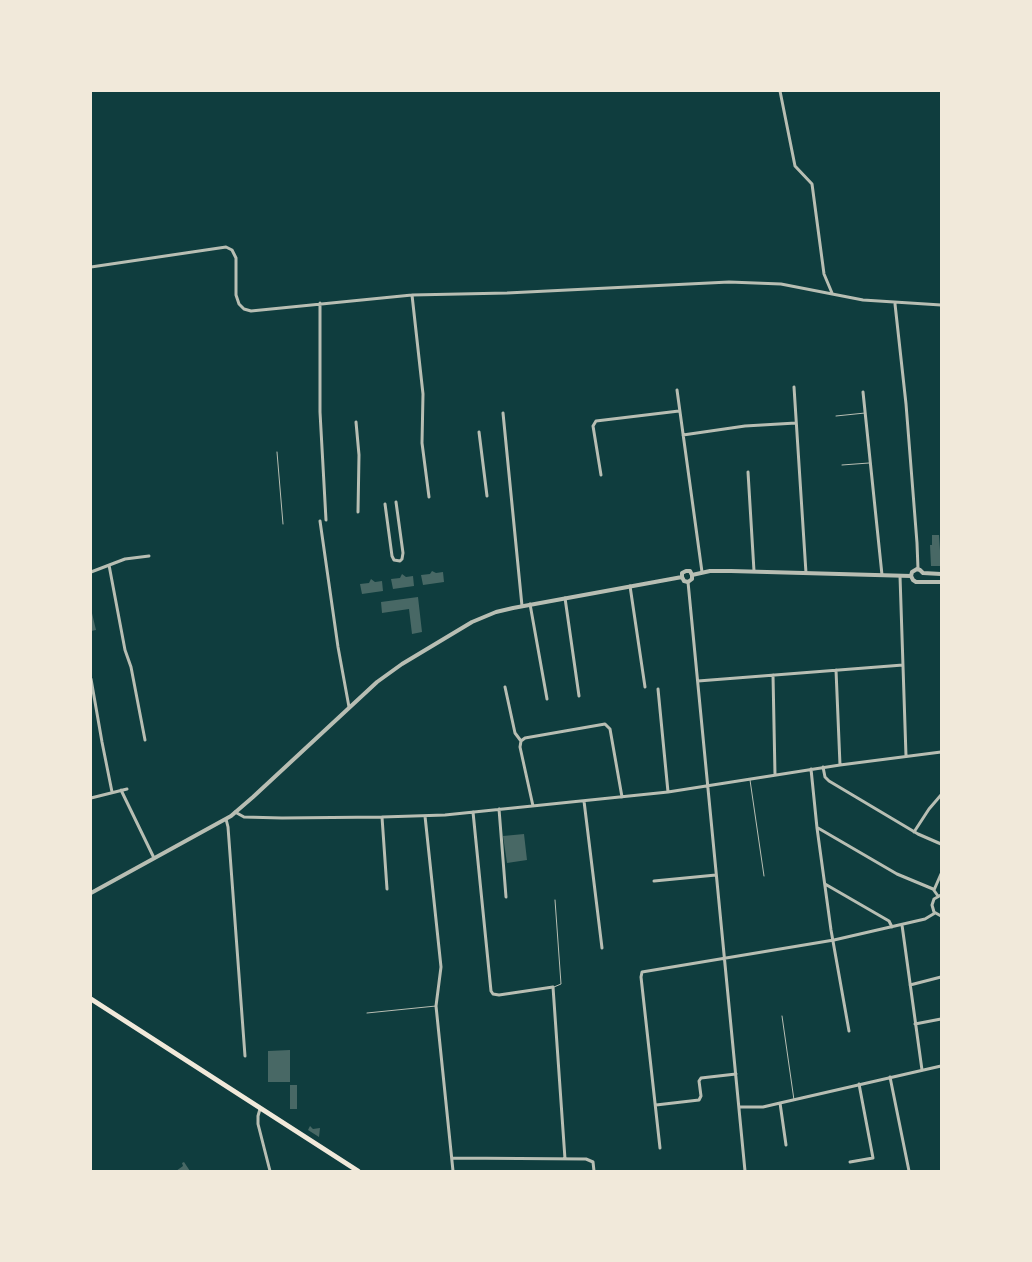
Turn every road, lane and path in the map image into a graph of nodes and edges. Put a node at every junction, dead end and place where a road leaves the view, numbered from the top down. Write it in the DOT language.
graph roads {
  1 [pos="780,91"];
  2 [pos="91,267"];
  3 [pos="832,294"];
  4 [pos="412,295"];
  5 [pos="320,303"];
  6 [pos="895,303"];
  7 [pos="941,305"];
  8 [pos="794,387"];
  9 [pos="676,390"];
  10 [pos="863,392"];
  11 [pos="679,411"];
  12 [pos="503,413"];
  13 [pos="866,413"];
  14 [pos="836,416"];
  15 [pos="356,422"];
  16 [pos="796,423"];
  17 [pos="479,432"];
  18 [pos="683,435"];
  19 [pos="277,452"];
  20 [pos="871,463"];
  21 [pos="842,465"];
  22 [pos="748,472"];
  23 [pos="601,476"];
  24 [pos="487,496"];
  25 [pos="428,497"];
  26 [pos="396,502"];
  27 [pos="385,504"];
  28 [pos="358,512"];
  29 [pos="326,520"];
  30 [pos="320,521"];
  31 [pos="283,524"];
  32 [pos="150,556"];
  33 [pos="109,565"];
  34 [pos="918,570"];
  35 [pos="754,571"];
  36 [pos="91,572"];
  37 [pos="702,572"];
  38 [pos="806,573"];
  39 [pos="923,574"];
  40 [pos="941,574"];
  41 [pos="692,575"];
  42 [pos="882,576"];
  43 [pos="900,576"];
  44 [pos="911,576"];
  45 [pos="682,577"];
  46 [pos="920,581"];
  47 [pos="688,582"];
  48 [pos="941,582"];
  49 [pos="630,585"];
  50 [pos="564,598"];
  51 [pos="530,604"];
  52 [pos="522,606"];
  53 [pos="903,664"];
  54 [pos="836,670"];
  55 [pos="773,675"];
  56 [pos="91,679"];
  57 [pos="698,681"];
  58 [pos="505,687"];
  59 [pos="645,687"];
  60 [pos="658,689"];
  61 [pos="579,696"];
  62 [pos="547,699"];
  63 [pos="349,706"];
  64 [pos="145,740"];
  65 [pos="521,741"];
  66 [pos="941,752"];
  67 [pos="906,756"];
  68 [pos="840,765"];
  69 [pos="822,767"];
  70 [pos="811,769"];
  71 [pos="775,775"];
  72 [pos="750,779"];
  73 [pos="708,786"];
  74 [pos="127,789"];
  75 [pos="121,790"];
  76 [pos="112,792"];
  77 [pos="668,792"];
  78 [pos="941,795"];
  79 [pos="622,797"];
  80 [pos="91,798"];
  81 [pos="584,801"];
  82 [pos="533,806"];
  83 [pos="499,809"];
  84 [pos="235,812"];
  85 [pos="473,812"];
  86 [pos="425,816"];
  87 [pos="382,817"];
  88 [pos="226,819"];
  89 [pos="817,828"];
  90 [pos="914,832"];
  91 [pos="941,844"];
  92 [pos="155,859"];
  93 [pos="941,874"];
  94 [pos="716,875"];
  95 [pos="764,876"];
  96 [pos="654,882"];
  97 [pos="825,883"];
  98 [pos="387,889"];
  99 [pos="934,890"];
  100 [pos="91,893"];
  101 [pos="940,895"];
  102 [pos="506,897"];
  103 [pos="554,900"];
  104 [pos="936,913"];
  105 [pos="941,916"];
  106 [pos="902,925"];
  107 [pos="892,927"];
  108 [pos="834,940"];
  109 [pos="602,948"];
  110 [pos="724,957"];
  111 [pos="941,977"];
  112 [pos="910,985"];
  113 [pos="553,987"];
  114 [pos="91,999"];
  115 [pos="436,1006"];
  116 [pos="367,1013"];
  117 [pos="782,1016"];
  118 [pos="941,1019"];
  119 [pos="915,1024"];
  120 [pos="850,1032"];
  121 [pos="245,1056"];
  122 [pos="941,1066"];
  123 [pos="922,1070"];
  124 [pos="736,1074"];
  125 [pos="890,1077"];
  126 [pos="859,1084"];
  127 [pos="794,1101"];
  128 [pos="780,1104"];
  129 [pos="656,1105"];
  130 [pos="739,1107"];
  131 [pos="261,1108"];
  132 [pos="786,1145"];
  133 [pos="660,1148"];
  134 [pos="452,1158"];
  135 [pos="565,1159"];
  136 [pos="850,1162"];
  137 [pos="270,1171"];
  138 [pos="358,1171"];
  139 [pos="453,1171"];
  140 [pos="594,1171"];
  141 [pos="745,1171"];
  142 [pos="909,1171"];
  1 -- 3 [label="street"];
  2 -- 5 [label="street"];
  3 -- 4 [label="street"];
  3 -- 6 [label="street"];
  4 -- 5 [label="street"];
  4 -- 25 [label="street"];
  5 -- 29 [label="street"];
  6 -- 7 [label="street"];
  6 -- 34 [label="street"];
  8 -- 16 [label="street"];
  9 -- 11 [label="street"];
  10 -- 13 [label="street"];
  11 -- 18 [label="street"];
  11 -- 23 [label="street"];
  12 -- 52 [label="street"];
  13 -- 14 [label="lane"];
  13 -- 20 [label="street"];
  15 -- 28 [label="street"];
  16 -- 18 [label="street"];
  16 -- 38 [label="street"];
  17 -- 24 [label="street"];
  18 -- 37 [label="street"];
  19 -- 31 [label="lane"];
  20 -- 21 [label="lane"];
  20 -- 42 [label="street"];
  22 -- 35 [label="street"];
  26 -- 27 [label="street"];
  30 -- 63 [label="street"];
  32 -- 33 [label="street"];
  33 -- 36 [label="street"];
  33 -- 64 [label="street"];
  34 -- 39 [label="street"];
  34 -- 44 [label="street"];
  35 -- 37 [label="street"];
  35 -- 38 [label="street"];
  37 -- 41 [label="street"];
  38 -- 42 [label="street"];
  39 -- 40 [label="street"];
  39 -- 46 [label="street"];
  41 -- 45 [label="street"];
  41 -- 47 [label="street"];
  42 -- 43 [label="street"];
  43 -- 44 [label="street"];
  43 -- 53 [label="street"];
  44 -- 46 [label="street"];
  45 -- 47 [label="street"];
  45 -- 49 [label="street"];
  46 -- 48 [label="street"];
  47 -- 57 [label="street"];
  49 -- 50 [label="street"];
  49 -- 59 [label="street"];
  50 -- 51 [label="street"];
  50 -- 61 [label="street"];
  51 -- 52 [label="street"];
  51 -- 62 [label="street"];
  52 -- 63 [label="street"];
  53 -- 54 [label="street"];
  53 -- 67 [label="street"];
  54 -- 55 [label="street"];
  54 -- 68 [label="street"];
  55 -- 57 [label="street"];
  55 -- 71 [label="street"];
  56 -- 76 [label="street"];
  57 -- 73 [label="street"];
  58 -- 65 [label="street"];
  60 -- 77 [label="street"];
  63 -- 84 [label="street"];
  65 -- 79 [label="street"];
  65 -- 82 [label="street"];
  66 -- 67 [label="street"];
  67 -- 68 [label="street"];
  68 -- 69 [label="street"];
  69 -- 70 [label="street"];
  69 -- 90 [label="street"];
  70 -- 71 [label="street"];
  70 -- 89 [label="street"];
  71 -- 72 [label="street"];
  72 -- 73 [label="street"];
  72 -- 95 [label="lane"];
  73 -- 77 [label="street"];
  73 -- 94 [label="street"];
  74 -- 75 [label="street"];
  75 -- 76 [label="street"];
  75 -- 92 [label="street"];
  76 -- 80 [label="street"];
  77 -- 79 [label="street"];
  78 -- 90 [label="street"];
  79 -- 81 [label="street"];
  81 -- 82 [label="street"];
  81 -- 109 [label="street"];
  82 -- 83 [label="street"];
  83 -- 85 [label="street"];
  83 -- 102 [label="street"];
  84 -- 87 [label="street"];
  84 -- 88 [label="street"];
  85 -- 86 [label="street"];
  85 -- 113 [label="street"];
  86 -- 87 [label="street"];
  86 -- 115 [label="street"];
  87 -- 98 [label="street"];
  88 -- 92 [label="street"];
  88 -- 121 [label="street"];
  89 -- 97 [label="street"];
  89 -- 99 [label="street"];
  90 -- 91 [label="street"];
  92 -- 100 [label="street"];
  93 -- 99 [label="street"];
  94 -- 96 [label="street"];
  94 -- 110 [label="street"];
  97 -- 107 [label="street"];
  97 -- 108 [label="street"];
  99 -- 101 [label="street"];
  101 -- 104 [label="street"];
  103 -- 113 [label="lane"];
  104 -- 105 [label="street"];
  104 -- 106 [label="street"];
  106 -- 107 [label="street"];
  106 -- 112 [label="street"];
  107 -- 108 [label="street"];
  108 -- 110 [label="street"];
  108 -- 120 [label="street"];
  110 -- 124 [label="street"];
  110 -- 129 [label="street"];
  111 -- 112 [label="street"];
  112 -- 119 [label="street"];
  113 -- 135 [label="street"];
  114 -- 131 [label="main road"];
  115 -- 116 [label="lane"];
  115 -- 134 [label="street"];
  117 -- 127 [label="lane"];
  118 -- 119 [label="street"];
  119 -- 123 [label="street"];
  122 -- 123 [label="street"];
  123 -- 125 [label="street"];
  124 -- 129 [label="street"];
  124 -- 130 [label="street"];
  125 -- 126 [label="street"];
  125 -- 142 [label="street"];
  126 -- 127 [label="street"];
  126 -- 136 [label="street"];
  127 -- 128 [label="street"];
  128 -- 130 [label="street"];
  128 -- 132 [label="street"];
  129 -- 133 [label="street"];
  130 -- 141 [label="street"];
  131 -- 137 [label="street"];
  131 -- 138 [label="main road"];
  134 -- 135 [label="street"];
  134 -- 139 [label="street"];
  135 -- 140 [label="street"];
}
